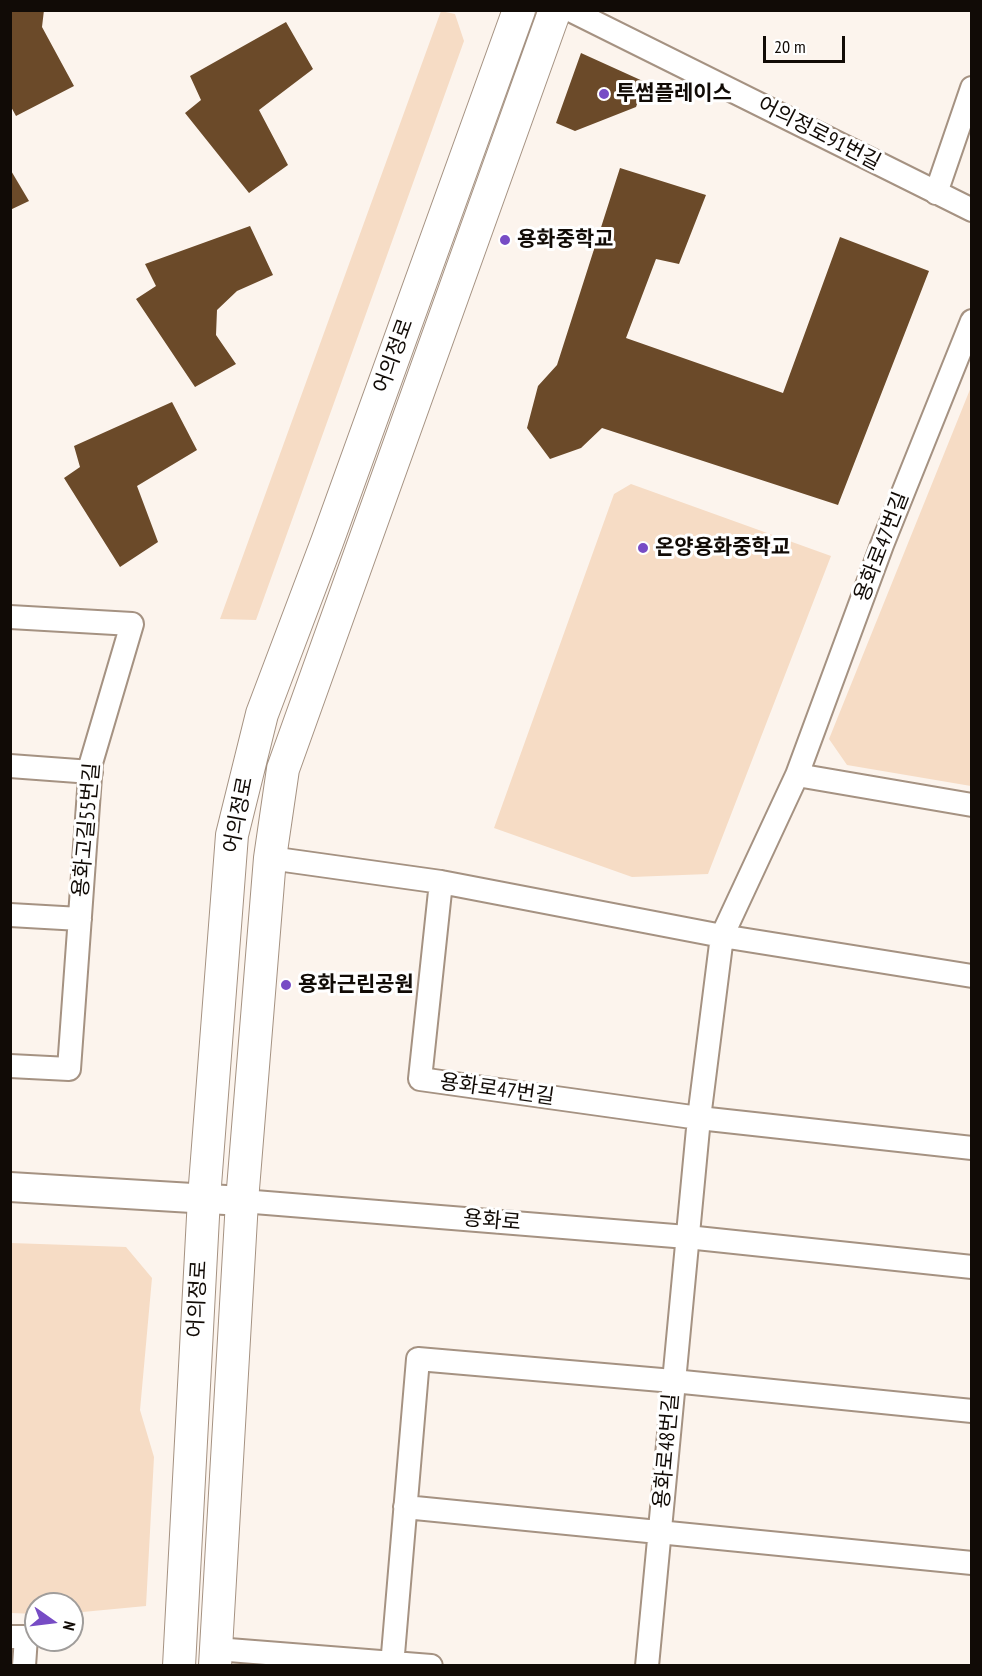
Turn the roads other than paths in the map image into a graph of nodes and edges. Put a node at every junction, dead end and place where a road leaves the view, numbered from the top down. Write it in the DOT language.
graph roads {
  1 [pos="519,10"];
  2 [pos="555,10"];
  3 [pos="570,10"];
  4 [pos="972,88"];
  5 [pos="936,193"];
  6 [pos="972,210"];
  7 [pos="972,321"];
  8 [pos="10,617"];
  9 [pos="10,766"];
  10 [pos="91,772"];
  11 [pos="797,775"];
  12 [pos="972,805"];
  13 [pos="270,858"];
  14 [pos="441,882"];
  15 [pos="10,915"];
  16 [pos="80,919"];
  17 [pos="722,936"];
  18 [pos="972,976"];
  19 [pos="10,1066"];
  20 [pos="699,1118"];
  21 [pos="972,1148"];
  22 [pos="10,1187"];
  23 [pos="204,1198"];
  24 [pos="242,1201"];
  25 [pos="687,1237"];
  26 [pos="972,1267"];
  27 [pos="673,1381"];
  28 [pos="972,1411"];
  29 [pos="405,1506"];
  30 [pos="660,1534"];
  31 [pos="972,1563"];
  32 [pos="18,1637"];
  33 [pos="215,1657"];
  34 [pos="392,1664"];
  35 [pos="24,1665"];
  36 [pos="179,1665"];
  37 [pos="431,1665"];
  38 [pos="647,1665"];
  1 -- 23 [label="main road, 어의정로"];
  2 -- 13 [label="main road, 어의정로"];
  3 -- 5 [label="street, 어의정로91번길"];
  4 -- 5 [label="street"];
  5 -- 6 [label="street, 어의정로91번길"];
  7 -- 11 [label="street, 용화로47번길"];
  8 -- 10 [label="street, 용화고길55번길"];
  9 -- 10 [label="street"];
  10 -- 16 [label="street, 용화고길55번길"];
  11 -- 12 [label="street"];
  11 -- 17 [label="street, 용화로47번길"];
  13 -- 14 [label="street"];
  13 -- 24 [label="main road, 어의정로"];
  14 -- 17 [label="street"];
  14 -- 20 [label="street, 용화로47번길"];
  15 -- 16 [label="street"];
  16 -- 19 [label="street, 용화고길55번길"];
  17 -- 18 [label="street"];
  17 -- 20 [label="street, 용화로47번길"];
  20 -- 21 [label="street, 용화로47번길"];
  20 -- 25 [label="street, 용화로47번길"];
  22 -- 23 [label="street, 용화로"];
  23 -- 24 [label="street, 용화로"];
  23 -- 36 [label="main road, 어의정로"];
  24 -- 25 [label="street, 용화로"];
  24 -- 33 [label="main road, 어의정로"];
  25 -- 26 [label="street, 용화로"];
  25 -- 27 [label="street, 용화로48번길"];
  27 -- 28 [label="street"];
  27 -- 29 [label="street"];
  27 -- 30 [label="street, 용화로48번길"];
  29 -- 30 [label="street"];
  29 -- 34 [label="street"];
  30 -- 31 [label="street"];
  30 -- 38 [label="street, 용화로48번길"];
  32 -- 35 [label="street"];
  33 -- 34 [label="street"];
  34 -- 37 [label="street"];
}
